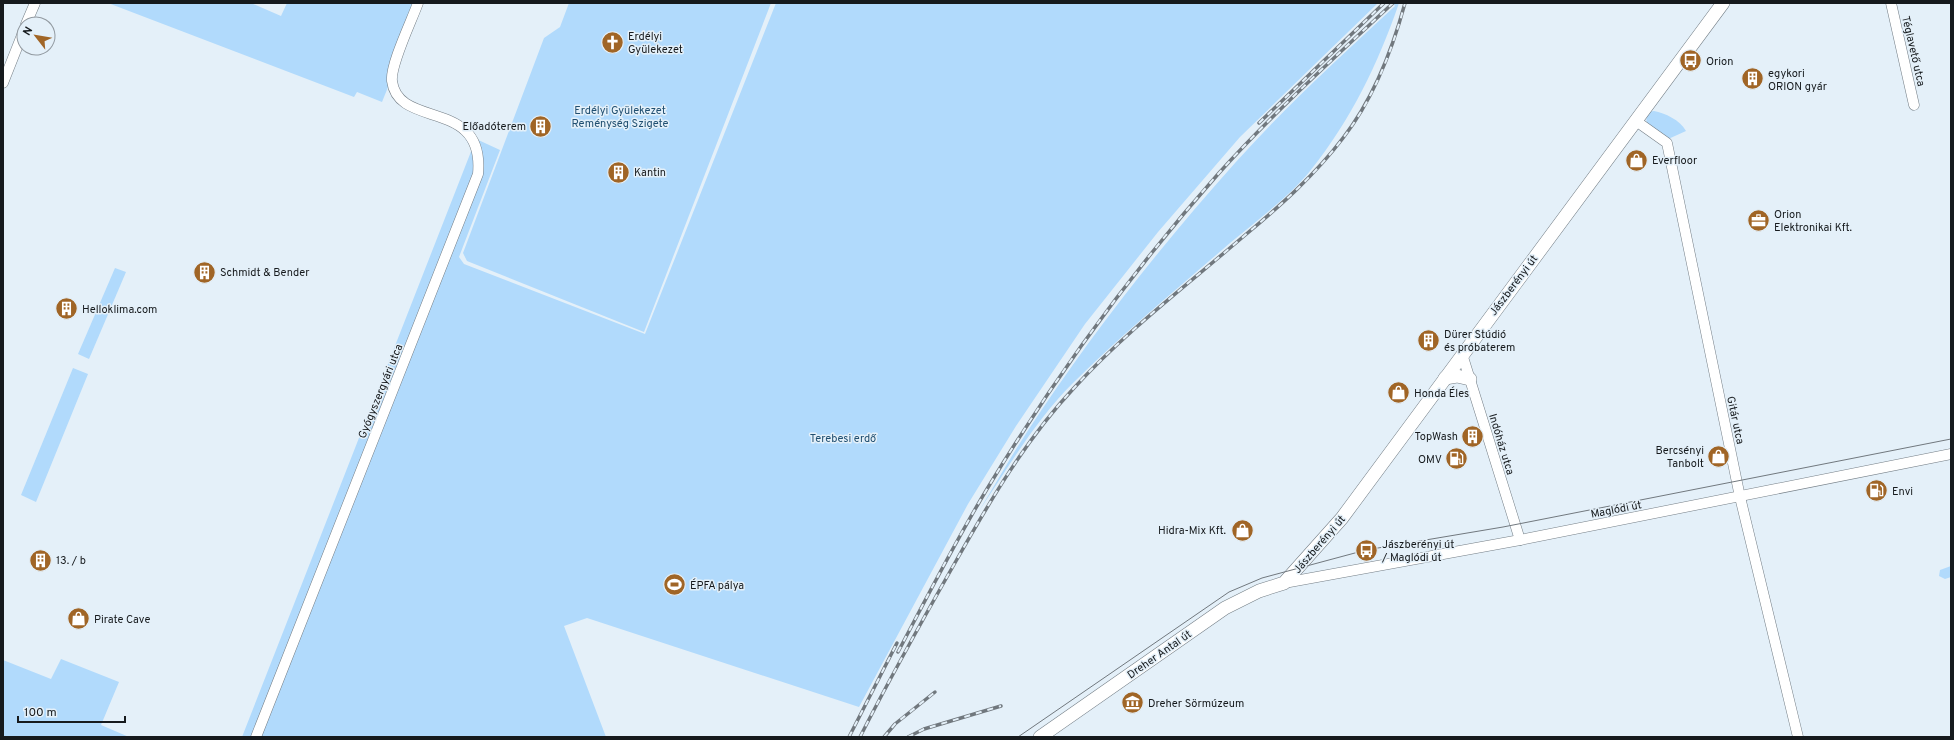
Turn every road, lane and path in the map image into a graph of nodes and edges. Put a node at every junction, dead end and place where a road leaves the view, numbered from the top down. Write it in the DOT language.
graph roads {
  1 [pos="35,3"];
  2 [pos="418,3"];
  3 [pos="1723,3"];
  4 [pos="1891,3"];
  5 [pos="29,16"];
  6 [pos="16,50"];
  7 [pos="3,83"];
  8 [pos="1914,105"];
  9 [pos="1636,121"];
  10 [pos="1462,354"];
  11 [pos="1445,378"];
  12 [pos="1470,379"];
  13 [pos="1951,454"];
  14 [pos="1740,497"];
  15 [pos="1520,540"];
  16 [pos="1284,583"];
  17 [pos="256,737"];
  18 [pos="1040,737"];
  19 [pos="1798,737"];
  1 -- 5 [label="street"];
  2 -- 17 [label="street, Gyógyszergyári utca"];
  3 -- 9 [label="main road, Jászberényi út"];
  4 -- 8 [label="street, Téglavető utca"];
  6 -- 7 [label="street"];
  9 -- 10 [label="main road, Jászberényi út"];
  9 -- 14 [label="street, Gitár utca"];
  10 -- 11 [label="main road, Jászberényi út"];
  10 -- 12 [label="street, Indóház utca"];
  11 -- 12 [label="main road"];
  11 -- 16 [label="main road, Jászberényi út"];
  12 -- 15 [label="street, Indóház utca"];
  13 -- 14 [label="street, Maglódi út"];
  14 -- 15 [label="street, Maglódi út"];
  14 -- 19 [label="street, Gitár utca"];
  15 -- 16 [label="street, Maglódi út"];
  16 -- 18 [label="main road, Dreher Antal út"];
}
